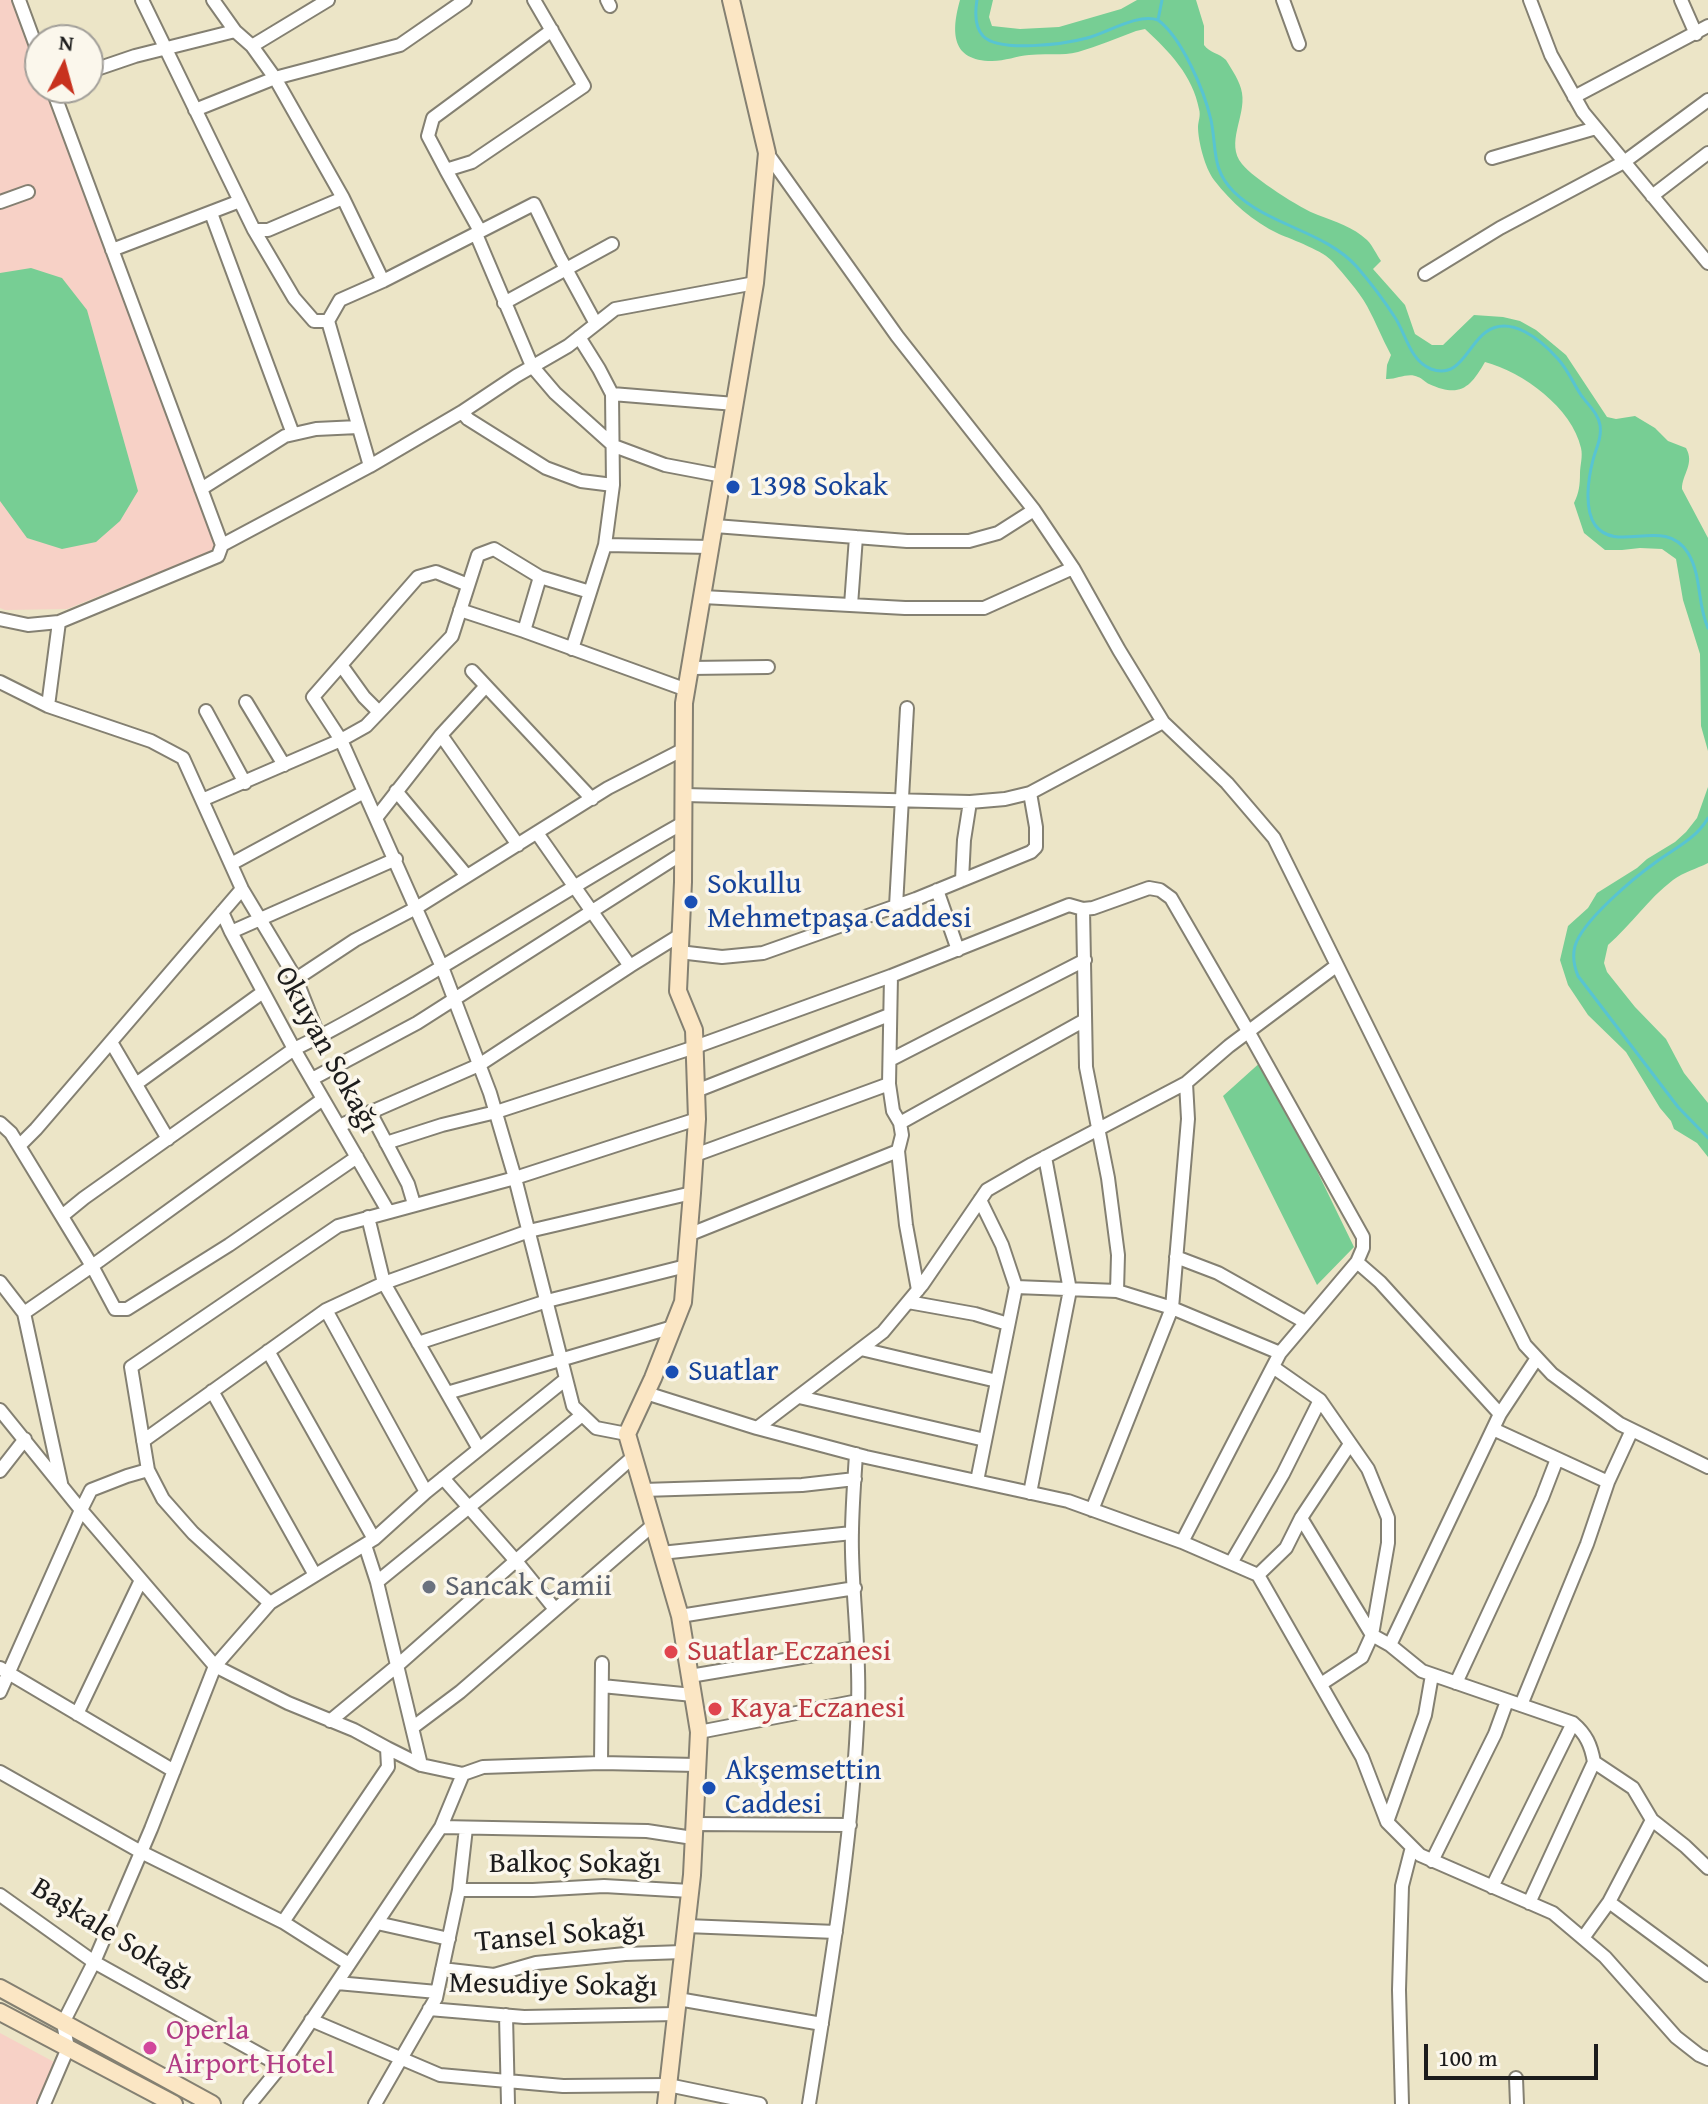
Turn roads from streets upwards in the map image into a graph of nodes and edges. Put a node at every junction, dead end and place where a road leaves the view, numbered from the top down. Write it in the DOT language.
graph roads {
  1 [pos="19,0"];
  2 [pos="142,0"];
  3 [pos="214,0"];
  4 [pos="328,0"];
  5 [pos="465,0"];
  6 [pos="534,0"];
  7 [pos="731,0"];
  8 [pos="1283,0"];
  9 [pos="1681,0"];
  10 [pos="1533,1"];
  11 [pos="28,24"];
  12 [pos="1708,26"];
  13 [pos="552,30"];
  14 [pos="235,31"];
  15 [pos="1696,34"];
  16 [pos="1299,44"];
  17 [pos="252,46"];
  18 [pos="166,49"];
  19 [pos="104,67"];
  20 [pos="275,78"];
  21 [pos="1574,97"];
  22 [pos="1708,100"];
  23 [pos="58,104"];
  24 [pos="195,110"];
  25 [pos="1596,128"];
  26 [pos="767,153"];
  27 [pos="1708,153"];
  28 [pos="1492,158"];
  29 [pos="1624,162"];
  30 [pos="446,170"];
  31 [pos="28,192"];
  32 [pos="1652,196"];
  33 [pos="343,198"];
  34 [pos="240,201"];
  35 [pos="0,202"];
  36 [pos="211,213"];
  37 [pos="254,230"];
  38 [pos="478,232"];
  39 [pos="612,244"];
  40 [pos="112,250"];
  41 [pos="1708,263"];
  42 [pos="568,269"];
  43 [pos="1425,274"];
  44 [pos="383,281"];
  45 [pos="755,283"];
  46 [pos="504,303"];
  47 [pos="328,321"];
  48 [pos="596,324"];
  49 [pos="579,337"];
  50 [pos="532,366"];
  51 [pos="612,394"];
  52 [pos="735,404"];
  53 [pos="462,412"];
  54 [pos="358,427"];
  55 [pos="293,434"];
  56 [pos="614,446"];
  57 [pos="370,466"];
  58 [pos="723,476"];
  59 [pos="613,485"];
  60 [pos="201,489"];
  61 [pos="1034,510"];
  62 [pos="715,526"];
  63 [pos="856,537"];
  64 [pos="222,545"];
  65 [pos="605,545"];
  66 [pos="711,547"];
  67 [pos="1073,568"];
  68 [pos="540,577"];
  69 [pos="468,585"];
  70 [pos="590,592"];
  71 [pos="703,597"];
  72 [pos="851,605"];
  73 [pos="460,610"];
  74 [pos="0,619"];
  75 [pos="59,622"];
  76 [pos="524,631"];
  77 [pos="572,649"];
  78 [pos="341,665"];
  79 [pos="768,667"];
  80 [pos="690,668"];
  81 [pos="472,671"];
  82 [pos="0,682"];
  83 [pos="486,686"];
  84 [pos="687,690"];
  85 [pos="246,702"];
  86 [pos="48,706"];
  87 [pos="907,708"];
  88 [pos="206,711"];
  89 [pos="379,712"];
  90 [pos="1163,722"];
  91 [pos="441,735"];
  92 [pos="341,740"];
  93 [pos="684,749"];
  94 [pos="284,765"];
  95 [pos="245,783"];
  96 [pos="396,791"];
  97 [pos="364,792"];
  98 [pos="1030,793"];
  99 [pos="684,795"];
  100 [pos="592,799"];
  101 [pos="902,799"];
  102 [pos="202,800"];
  103 [pos="970,802"];
  104 [pos="376,818"];
  105 [pos="683,823"];
  106 [pos="537,833"];
  107 [pos="518,845"];
  108 [pos="683,853"];
  109 [pos="396,859"];
  110 [pos="231,864"];
  111 [pos="467,876"];
  112 [pos="962,880"];
  113 [pos="573,887"];
  114 [pos="242,889"];
  115 [pos="937,890"];
  116 [pos="896,906"];
  117 [pos="416,908"];
  118 [pos="1083,909"];
  119 [pos="222,912"];
  120 [pos="591,912"];
  121 [pos="261,918"];
  122 [pos="231,932"];
  123 [pos="680,944"];
  124 [pos="958,950"];
  125 [pos="1085,960"];
  126 [pos="630,966"];
  127 [pos="1336,966"];
  128 [pos="442,967"];
  129 [pos="891,976"];
  130 [pos="296,979"];
  131 [pos="263,992"];
  132 [pos="453,1000"];
  133 [pos="889,1015"];
  134 [pos="1085,1020"];
  135 [pos="1248,1031"];
  136 [pos="319,1037"];
  137 [pos="111,1042"];
  138 [pos="695,1047"];
  139 [pos="294,1049"];
  140 [pos="890,1060"];
  141 [pos="479,1065"];
  142 [pos="312,1079"];
  143 [pos="1186,1083"];
  144 [pos="136,1084"];
  145 [pos="889,1084"];
  146 [pos="696,1091"];
  147 [pos="323,1099"];
  148 [pos="370,1112"];
  149 [pos="496,1112"];
  150 [pos="697,1119"];
  151 [pos="0,1123"];
  152 [pos="900,1123"];
  153 [pos="339,1126"];
  154 [pos="1098,1129"];
  155 [pos="168,1139"];
  156 [pos="386,1143"];
  157 [pos="19,1146"];
  158 [pos="898,1151"];
  159 [pos="695,1155"];
  160 [pos="357,1157"];
  161 [pos="1045,1157"];
  162 [pos="515,1178"];
  163 [pos="692,1193"];
  164 [pos="980,1200"];
  165 [pos="414,1204"];
  166 [pos="388,1211"];
  167 [pos="62,1216"];
  168 [pos="368,1217"];
  169 [pos="529,1231"];
  170 [pos="688,1235"];
  171 [pos="1176,1257"];
  172 [pos="1357,1262"];
  173 [pos="92,1266"];
  174 [pos="686,1266"];
  175 [pos="0,1282"];
  176 [pos="384,1283"];
  177 [pos="1016,1287"];
  178 [pos="918,1290"];
  179 [pos="1070,1290"];
  180 [pos="1117,1291"];
  181 [pos="547,1301"];
  182 [pos="908,1302"];
  183 [pos="1172,1308"];
  184 [pos="326,1310"];
  185 [pos="24,1313"];
  186 [pos="1305,1322"];
  187 [pos="1008,1324"];
  188 [pos="673,1327"];
  189 [pos="418,1343"];
  190 [pos="861,1349"];
  191 [pos="268,1351"];
  192 [pos="1280,1353"];
  193 [pos="561,1358"];
  194 [pos="1537,1358"];
  195 [pos="1273,1367"];
  196 [pos="566,1379"];
  197 [pos="997,1381"];
  198 [pos="212,1391"];
  199 [pos="447,1393"];
  200 [pos="646,1393"];
  201 [pos="799,1397"];
  202 [pos="1320,1400"];
  203 [pos="0,1410"];
  204 [pos="1500,1414"];
  205 [pos="582,1415"];
  206 [pos="757,1428"];
  207 [pos="1493,1429"];
  208 [pos="1632,1430"];
  209 [pos="627,1434"];
  210 [pos="25,1439"];
  211 [pos="985,1440"];
  212 [pos="143,1441"];
  213 [pos="1350,1444"];
  214 [pos="479,1449"];
  215 [pos="856,1454"];
  216 [pos="633,1457"];
  217 [pos="1557,1459"];
  218 [pos="1708,1467"];
  219 [pos="148,1470"];
  220 [pos="0,1471"];
  221 [pos="443,1478"];
  222 [pos="855,1479"];
  223 [pos="977,1481"];
  224 [pos="1608,1482"];
  225 [pos="62,1486"];
  226 [pos="643,1490"];
  227 [pos="426,1492"];
  228 [pos="1030,1493"];
  229 [pos="469,1507"];
  230 [pos="81,1510"];
  231 [pos="1092,1510"];
  232 [pos="1301,1518"];
  233 [pos="653,1525"];
  234 [pos="852,1533"];
  235 [pos="369,1542"];
  236 [pos="1182,1542"];
  237 [pos="661,1553"];
  238 [pos="516,1561"];
  239 [pos="1231,1563"];
  240 [pos="315,1575"];
  241 [pos="1258,1575"];
  242 [pos="141,1580"];
  243 [pos="377,1582"];
  244 [pos="855,1588"];
  245 [pos="270,1603"];
  246 [pos="554,1608"];
  247 [pos="680,1616"];
  248 [pos="1372,1635"];
  249 [pos="1390,1645"];
  250 [pos="856,1648"];
  251 [pos="602,1663"];
  252 [pos="398,1665"];
  253 [pos="215,1666"];
  254 [pos="4,1670"];
  255 [pos="1432,1675"];
  256 [pos="690,1676"];
  257 [pos="1456,1683"];
  258 [pos="1321,1684"];
  259 [pos="602,1686"];
  260 [pos="0,1692"];
  261 [pos="693,1695"];
  262 [pos="858,1701"];
  263 [pos="1507,1701"];
  264 [pos="1521,1705"];
  265 [pos="77,1714"];
  266 [pos="330,1721"];
  267 [pos="1573,1723"];
  268 [pos="412,1728"];
  269 [pos="699,1732"];
  270 [pos="387,1748"];
  271 [pos="1594,1762"];
  272 [pos="601,1763"];
  273 [pos="421,1765"];
  274 [pos="697,1765"];
  275 [pos="174,1771"];
  276 [pos="0,1772"];
  277 [pos="463,1774"];
  278 [pos="1652,1820"];
  279 [pos="1387,1822"];
  280 [pos="850,1825"];
  281 [pos="441,1827"];
  282 [pos="466,1828"];
  283 [pos="694,1831"];
  284 [pos="1412,1847"];
  285 [pos="141,1852"];
  286 [pos="1432,1861"];
  287 [pos="1708,1868"];
  288 [pos="1492,1887"];
  289 [pos="459,1890"];
  290 [pos="690,1891"];
  291 [pos="0,1895"];
  292 [pos="1609,1902"];
  293 [pos="1529,1903"];
  294 [pos="283,1922"];
  295 [pos="377,1923"];
  296 [pos="686,1926"];
  297 [pos="836,1932"];
  298 [pos="1583,1938"];
  299 [pos="449,1939"];
  300 [pos="683,1952"];
  301 [pos="94,1962"];
  302 [pos="349,1964"];
  303 [pos="442,1969"];
  304 [pos="1708,1975"];
  305 [pos="337,1983"];
  306 [pos="0,1988"];
  307 [pos="437,1992"];
  308 [pos="677,2006"];
  309 [pos="429,2009"];
  310 [pos="0,2012"];
  311 [pos="506,2015"];
  312 [pos="311,2020"];
  313 [pos="63,2023"];
  314 [pos="822,2024"];
  315 [pos="68,2048"];
  316 [pos="1708,2059"];
  317 [pos="401,2060"];
  318 [pos="281,2066"];
  319 [pos="1516,2078"];
  320 [pos="507,2081"];
  321 [pos="668,2085"];
  322 [pos="44,2104"];
  323 [pos="174,2104"];
  324 [pos="212,2104"];
  325 [pos="250,2104"];
  326 [pos="375,2104"];
  327 [pos="508,2104"];
  328 [pos="666,2104"];
  329 [pos="760,2104"];
  330 [pos="809,2104"];
  331 [pos="1402,2104"];
  332 [pos="1517,2104"];
  1 -- 11 [label="street"];
  2 -- 18 [label="street"];
  3 -- 14 [label="street"];
  4 -- 17 [label="street"];
  5 -- 20 [label="street"];
  6 -- 13 [label="street"];
  7 -- 26 [label="street"];
  8 -- 16 [label="street"];
  9 -- 15 [label="street"];
  10 -- 21 [label="street"];
  12 -- 15 [label="street"];
  13 -- 30 [label="street"];
  13 -- 30 [label="street"];
  14 -- 17 [label="street"];
  14 -- 18 [label="street"];
  15 -- 21 [label="street"];
  17 -- 20 [label="street"];
  18 -- 19 [label="street"];
  18 -- 24 [label="street"];
  20 -- 24 [label="street"];
  20 -- 33 [label="street"];
  21 -- 25 [label="street"];
  22 -- 29 [label="street"];
  23 -- 40 [label="street"];
  24 -- 34 [label="street"];
  25 -- 28 [label="street"];
  25 -- 29 [label="street"];
  26 -- 45 [label="street"];
  26 -- 61 [label="street"];
  27 -- 32 [label="street"];
  29 -- 32 [label="street"];
  29 -- 43 [label="street"];
  30 -- 38 [label="street"];
  31 -- 35 [label="street"];
  32 -- 41 [label="street"];
  33 -- 37 [label="street"];
  33 -- 44 [label="street"];
  34 -- 36 [label="street"];
  34 -- 37 [label="street"];
  36 -- 40 [label="street"];
  36 -- 55 [label="street"];
  37 -- 47 [label="street"];
  38 -- 42 [label="street"];
  38 -- 44 [label="street"];
  38 -- 46 [label="street"];
  39 -- 42 [label="street"];
  40 -- 60 [label="street"];
  42 -- 46 [label="street"];
  42 -- 48 [label="street"];
  44 -- 47 [label="street"];
  45 -- 48 [label="street"];
  45 -- 52 [label="street"];
  46 -- 50 [label="street"];
  47 -- 54 [label="street"];
  48 -- 49 [label="street"];
  49 -- 50 [label="street"];
  49 -- 51 [label="street"];
  50 -- 53 [label="street"];
  50 -- 56 [label="street"];
  51 -- 52 [label="street"];
  51 -- 56 [label="street"];
  52 -- 58 [label="street"];
  53 -- 57 [label="street"];
  53 -- 59 [label="street"];
  54 -- 55 [label="street"];
  54 -- 57 [label="street"];
  55 -- 60 [label="street"];
  56 -- 58 [label="street"];
  56 -- 59 [label="street"];
  57 -- 64 [label="street"];
  58 -- 62 [label="street"];
  59 -- 65 [label="street"];
  60 -- 64 [label="street"];
  61 -- 63 [label="street"];
  61 -- 67 [label="street"];
  62 -- 63 [label="street"];
  62 -- 66 [label="street"];
  63 -- 72 [label="street"];
  64 -- 75 [label="street"];
  65 -- 66 [label="street"];
  65 -- 70 [label="street"];
  66 -- 71 [label="street"];
  67 -- 72 [label="street"];
  67 -- 90 [label="street"];
  68 -- 69 [label="street"];
  68 -- 70 [label="street"];
  68 -- 76 [label="street"];
  69 -- 73 [label="street"];
  69 -- 78 [label="street"];
  70 -- 77 [label="street"];
  71 -- 72 [label="street"];
  71 -- 80 [label="street"];
  73 -- 76 [label="street"];
  73 -- 89 [label="street"];
  74 -- 75 [label="street"];
  75 -- 86 [label="street"];
  76 -- 77 [label="street"];
  77 -- 84 [label="street"];
  78 -- 89 [label="street"];
  78 -- 92 [label="street"];
  79 -- 80 [label="street"];
  80 -- 84 [label="street"];
  81 -- 83 [label="street"];
  82 -- 86 [label="street"];
  83 -- 91 [label="street"];
  83 -- 100 [label="street"];
  84 -- 93 [label="street"];
  85 -- 94 [label="street"];
  86 -- 102 [label="street"];
  87 -- 101 [label="street"];
  88 -- 95 [label="street"];
  89 -- 92 [label="street"];
  90 -- 98 [label="street"];
  90 -- 127 [label="street"];
  91 -- 96 [label="street"];
  91 -- 107 [label="street"];
  92 -- 94 [label="street"];
  92 -- 97 [label="street"];
  93 -- 99 [label="street"];
  93 -- 100 [label="street"];
  94 -- 95 [label="street"];
  95 -- 102 [label="street"];
  96 -- 104 [label="street"];
  96 -- 111 [label="street"];
  97 -- 104 [label="street"];
  97 -- 110 [label="street"];
  98 -- 103 [label="street"];
  98 -- 112 [label="street"];
  99 -- 101 [label="street"];
  99 -- 105 [label="street"];
  100 -- 106 [label="street"];
  101 -- 103 [label="street"];
  101 -- 116 [label="street"];
  102 -- 110 [label="street"];
  103 -- 112 [label="street"];
  104 -- 109 [label="street"];
  105 -- 108 [label="street"];
  105 -- 113 [label="street"];
  106 -- 107 [label="street"];
  106 -- 113 [label="street"];
  107 -- 111 [label="street"];
  108 -- 120 [label="street"];
  108 -- 123 [label="street"];
  109 -- 117 [label="street"];
  109 -- 121 [label="street"];
  110 -- 114 [label="street"];
  111 -- 117 [label="street"];
  112 -- 115 [label="street"];
  113 -- 120 [label="street"];
  113 -- 128 [label="street"];
  114 -- 119 [label="street"];
  114 -- 121 [label="street"];
  115 -- 116 [label="street"];
  115 -- 124 [label="street"];
  116 -- 123 [label="street"];
  117 -- 128 [label="street"];
  117 -- 130 [label="street"];
  118 -- 124 [label="street"];
  118 -- 125 [label="street"];
  118 -- 135 [label="street"];
  119 -- 122 [label="street, Okuyan Sokağı"];
  119 -- 137 [label="street"];
  120 -- 126 [label="street"];
  120 -- 132 [label="street"];
  121 -- 122 [label="street"];
  121 -- 130 [label="street"];
  122 -- 131 [label="street, Okuyan Sokağı"];
  123 -- 126 [label="street"];
  123 -- 138 [label="street"];
  124 -- 129 [label="street"];
  125 -- 134 [label="street"];
  125 -- 140 [label="street"];
  126 -- 141 [label="street"];
  127 -- 135 [label="street"];
  127 -- 194 [label="street"];
  128 -- 132 [label="street"];
  128 -- 136 [label="street"];
  129 -- 133 [label="street"];
  129 -- 138 [label="street"];
  130 -- 136 [label="street"];
  131 -- 139 [label="street, Okuyan Sokağı"];
  131 -- 144 [label="street"];
  132 -- 141 [label="street"];
  132 -- 142 [label="street"];
  133 -- 140 [label="street"];
  133 -- 146 [label="street"];
  134 -- 152 [label="street"];
  134 -- 154 [label="street"];
  135 -- 143 [label="street"];
  135 -- 172 [label="street"];
  136 -- 139 [label="street"];
  137 -- 144 [label="street"];
  137 -- 157 [label="street"];
  138 -- 146 [label="street"];
  138 -- 149 [label="street"];
  139 -- 142 [label="street, Okuyan Sokağı"];
  139 -- 155 [label="street"];
  140 -- 145 [label="street"];
  141 -- 148 [label="street"];
  141 -- 149 [label="street"];
  142 -- 147 [label="street, Okuyan Sokağı"];
  143 -- 154 [label="street"];
  143 -- 171 [label="street"];
  144 -- 155 [label="street"];
  145 -- 152 [label="street"];
  145 -- 159 [label="street"];
  146 -- 150 [label="street"];
  147 -- 153 [label="street, Okuyan Sokağı"];
  147 -- 173 [label="street"];
  148 -- 153 [label="street"];
  148 -- 156 [label="street"];
  149 -- 156 [label="street"];
  149 -- 162 [label="street"];
  150 -- 159 [label="street"];
  150 -- 162 [label="street"];
  151 -- 157 [label="street"];
  152 -- 158 [label="street"];
  153 -- 160 [label="street, Okuyan Sokağı"];
  154 -- 161 [label="street"];
  154 -- 180 [label="street"];
  155 -- 167 [label="street"];
  156 -- 165 [label="street"];
  157 -- 167 [label="street"];
  158 -- 170 [label="street"];
  158 -- 178 [label="street"];
  159 -- 163 [label="street"];
  160 -- 166 [label="street, Okuyan Sokağı"];
  160 -- 173 [label="street"];
  161 -- 164 [label="street"];
  161 -- 179 [label="street"];
  162 -- 165 [label="street"];
  162 -- 169 [label="street"];
  163 -- 169 [label="street"];
  163 -- 170 [label="street"];
  164 -- 177 [label="street"];
  164 -- 178 [label="street"];
  165 -- 166 [label="street"];
  166 -- 168 [label="street"];
  167 -- 173 [label="street"];
  168 -- 176 [label="street"];
  168 -- 212 [label="street"];
  169 -- 176 [label="street"];
  169 -- 181 [label="street"];
  170 -- 174 [label="street"];
  171 -- 183 [label="street"];
  171 -- 186 [label="street"];
  172 -- 186 [label="street"];
  172 -- 204 [label="street"];
  173 -- 185 [label="street"];
  174 -- 181 [label="street"];
  174 -- 188 [label="street"];
  175 -- 185 [label="street"];
  176 -- 184 [label="street"];
  176 -- 189 [label="street"];
  177 -- 179 [label="street"];
  177 -- 187 [label="street"];
  178 -- 182 [label="street"];
  179 -- 180 [label="street"];
  179 -- 228 [label="street"];
  180 -- 183 [label="street"];
  181 -- 189 [label="street"];
  181 -- 193 [label="street"];
  182 -- 187 [label="street"];
  182 -- 190 [label="street"];
  183 -- 192 [label="street"];
  183 -- 231 [label="street"];
  184 -- 191 [label="street"];
  184 -- 227 [label="street"];
  185 -- 225 [label="street"];
  186 -- 192 [label="street"];
  187 -- 197 [label="street"];
  188 -- 193 [label="street"];
  188 -- 200 [label="street"];
  189 -- 199 [label="street"];
  190 -- 197 [label="street"];
  190 -- 201 [label="street"];
  191 -- 198 [label="street"];
  191 -- 235 [label="street"];
  192 -- 195 [label="street"];
  193 -- 196 [label="street"];
  193 -- 199 [label="street"];
  194 -- 204 [label="street"];
  194 -- 208 [label="street"];
  195 -- 202 [label="street"];
  195 -- 236 [label="street"];
  196 -- 205 [label="street"];
  196 -- 214 [label="street"];
  197 -- 211 [label="street"];
  198 -- 212 [label="street"];
  198 -- 240 [label="street"];
  199 -- 214 [label="street"];
  200 -- 206 [label="street"];
  200 -- 209 [label="street"];
  201 -- 206 [label="street"];
  201 -- 211 [label="street"];
  202 -- 213 [label="street"];
  202 -- 239 [label="street"];
  203 -- 210 [label="street"];
  204 -- 207 [label="street"];
  205 -- 209 [label="street"];
  205 -- 229 [label="street"];
  206 -- 215 [label="street"];
  207 -- 217 [label="street"];
  207 -- 249 [label="street"];
  208 -- 218 [label="street"];
  208 -- 224 [label="street"];
  209 -- 216 [label="street"];
  210 -- 220 [label="street"];
  210 -- 225 [label="street"];
  211 -- 223 [label="street"];
  212 -- 219 [label="street"];
  213 -- 232 [label="street"];
  213 -- 248 [label="street"];
  214 -- 221 [label="street"];
  215 -- 222 [label="street"];
  215 -- 223 [label="street"];
  216 -- 226 [label="street"];
  216 -- 238 [label="street"];
  217 -- 224 [label="street"];
  217 -- 257 [label="street"];
  219 -- 230 [label="street"];
  219 -- 245 [label="street"];
  221 -- 227 [label="street"];
  221 -- 229 [label="street"];
  222 -- 226 [label="street"];
  222 -- 234 [label="street"];
  223 -- 228 [label="street"];
  224 -- 264 [label="street"];
  225 -- 230 [label="street"];
  226 -- 233 [label="street"];
  227 -- 235 [label="street"];
  228 -- 231 [label="street"];
  229 -- 238 [label="street"];
  229 -- 243 [label="street"];
  230 -- 242 [label="street"];
  230 -- 254 [label="street"];
  231 -- 236 [label="street"];
  232 -- 241 [label="street"];
  232 -- 248 [label="street"];
  233 -- 237 [label="street"];
  233 -- 246 [label="street"];
  234 -- 237 [label="street"];
  234 -- 244 [label="street"];
  235 -- 240 [label="street"];
  235 -- 243 [label="street"];
  236 -- 239 [label="street"];
  237 -- 247 [label="street"];
  238 -- 246 [label="street"];
  238 -- 252 [label="street"];
  239 -- 241 [label="street"];
  240 -- 245 [label="street"];
  241 -- 258 [label="street"];
  242 -- 253 [label="street"];
  242 -- 265 [label="street"];
  243 -- 252 [label="street"];
  244 -- 247 [label="street"];
  244 -- 250 [label="street"];
  245 -- 253 [label="street"];
  246 -- 268 [label="street"];
  247 -- 256 [label="street"];
  248 -- 249 [label="street"];
  248 -- 258 [label="street"];
  249 -- 255 [label="street"];
  250 -- 256 [label="street"];
  250 -- 262 [label="street"];
  251 -- 259 [label="street"];
  252 -- 266 [label="street"];
  252 -- 268 [label="street"];
  253 -- 266 [label="street"];
  253 -- 275 [label="street"];
  254 -- 260 [label="street"];
  254 -- 265 [label="street"];
  255 -- 257 [label="street"];
  255 -- 279 [label="street"];
  256 -- 261 [label="street"];
  257 -- 263 [label="street"];
  258 -- 279 [label="street"];
  259 -- 261 [label="street"];
  259 -- 272 [label="street"];
  261 -- 269 [label="street"];
  262 -- 269 [label="street"];
  262 -- 280 [label="street"];
  263 -- 264 [label="street"];
  263 -- 286 [label="street"];
  264 -- 267 [label="street"];
  265 -- 275 [label="street"];
  266 -- 270 [label="street"];
  267 -- 271 [label="street"];
  267 -- 288 [label="street"];
  268 -- 273 [label="street"];
  269 -- 274 [label="street"];
  270 -- 273 [label="street"];
  270 -- 294 [label="street"];
  271 -- 278 [label="street"];
  271 -- 293 [label="street"];
  272 -- 274 [label="street"];
  272 -- 277 [label="street"];
  273 -- 277 [label="street"];
  274 -- 283 [label="street"];
  275 -- 285 [label="street"];
  276 -- 285 [label="street"];
  277 -- 281 [label="street"];
  278 -- 287 [label="street"];
  278 -- 292 [label="street"];
  279 -- 284 [label="street"];
  280 -- 283 [label="street"];
  280 -- 297 [label="street"];
  281 -- 282 [label="street"];
  281 -- 295 [label="street"];
  282 -- 283 [label="street"];
  282 -- 289 [label="street"];
  283 -- 290 [label="street"];
  284 -- 286 [label="street"];
  284 -- 331 [label="street"];
  285 -- 294 [label="street"];
  285 -- 301 [label="street"];
  286 -- 288 [label="street"];
  288 -- 293 [label="street"];
  289 -- 290 [label="street, Balkoç Sokağı"];
  289 -- 299 [label="street"];
  290 -- 296 [label="street"];
  291 -- 301 [label="street, Başkale Sokağı"];
  292 -- 298 [label="street"];
  292 -- 304 [label="street"];
  293 -- 298 [label="street"];
  294 -- 302 [label="street"];
  295 -- 299 [label="street"];
  295 -- 302 [label="street"];
  296 -- 297 [label="street"];
  296 -- 300 [label="street"];
  297 -- 314 [label="street"];
  298 -- 316 [label="street"];
  299 -- 303 [label="street"];
  300 -- 303 [label="street, Tansel Sokağı"];
  300 -- 308 [label="street"];
  301 -- 313 [label="street"];
  301 -- 318 [label="street, Başkale Sokağı"];
  302 -- 305 [label="street"];
  303 -- 307 [label="street"];
  305 -- 307 [label="street"];
  305 -- 312 [label="street"];
  306 -- 313 [label="street"];
  307 -- 309 [label="street"];
  308 -- 311 [label="street, Mesudiye Sokağı"];
  308 -- 314 [label="street, Mesudiye Sokağı"];
  308 -- 321 [label="street"];
  309 -- 311 [label="street, Mesudiye Sokağı"];
  309 -- 317 [label="street"];
  310 -- 315 [label="street"];
  311 -- 320 [label="street"];
  312 -- 317 [label="street"];
  312 -- 318 [label="street"];
  313 -- 315 [label="street"];
  313 -- 324 [label="street"];
  314 -- 330 [label="street"];
  315 -- 322 [label="street"];
  315 -- 323 [label="street"];
  317 -- 320 [label="street"];
  317 -- 326 [label="street"];
  318 -- 325 [label="street"];
  319 -- 332 [label="street"];
  320 -- 321 [label="street"];
  320 -- 327 [label="street"];
  321 -- 328 [label="street"];
  321 -- 329 [label="street"];
}
